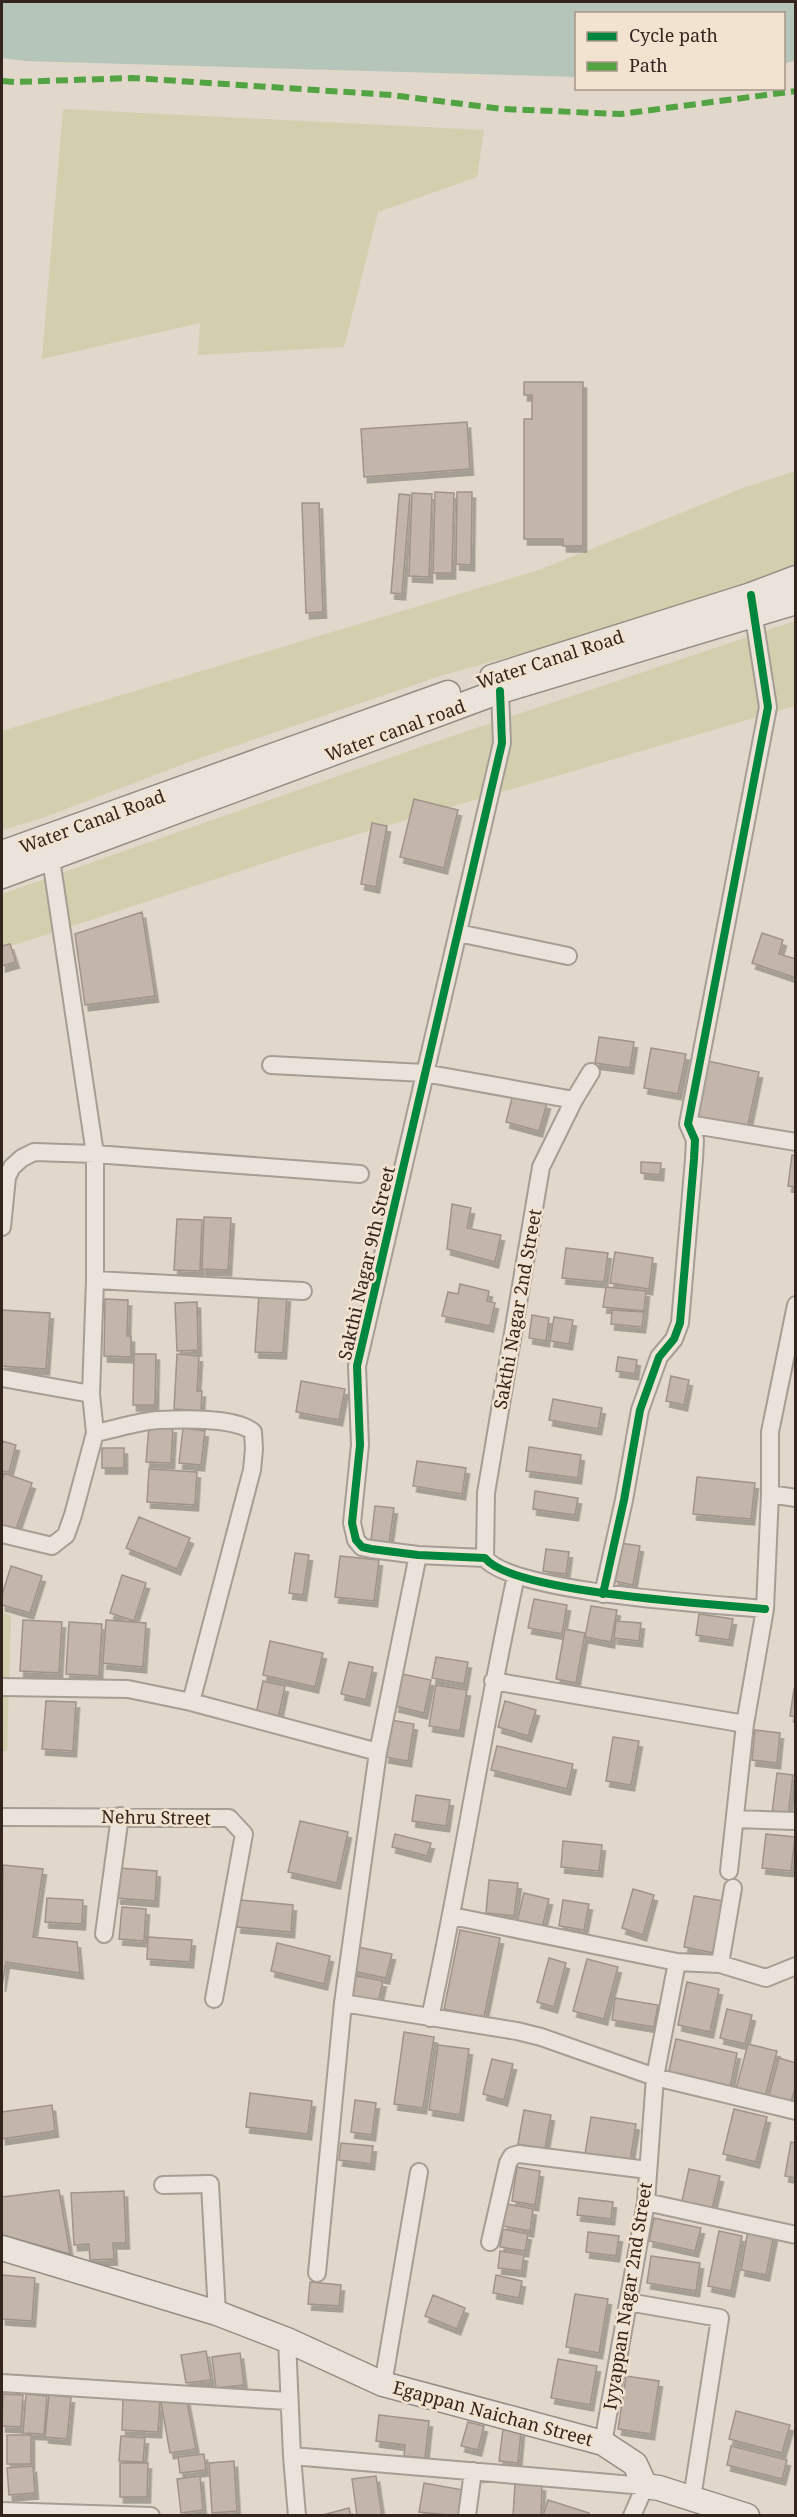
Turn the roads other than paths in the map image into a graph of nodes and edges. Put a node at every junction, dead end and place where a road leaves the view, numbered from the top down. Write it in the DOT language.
graph roads {
  1 [pos="795,578"];
  2 [pos="795,602"];
  3 [pos="752,605"];
  4 [pos="500,691"];
  5 [pos="46,849"];
  6 [pos="2,853"];
  7 [pos="2,876"];
  8 [pos="458,933"];
  9 [pos="568,956"];
  10 [pos="271,1065"];
  11 [pos="591,1072"];
  12 [pos="424,1073"];
  13 [pos="574,1100"];
  14 [pos="688,1124"];
  15 [pos="795,1142"];
  16 [pos="95,1155"];
  17 [pos="360,1174"];
  18 [pos="2,1227"];
  19 [pos="95,1280"];
  20 [pos="303,1291"];
  21 [pos="795,1305"];
  22 [pos="2,1378"];
  23 [pos="91,1394"];
  24 [pos="95,1433"];
  25 [pos="770,1494"];
  26 [pos="795,1498"];
  27 [pos="2,1534"];
  28 [pos="418,1555"];
  29 [pos="485,1558"];
  30 [pos="516,1576"];
  31 [pos="603,1594"];
  32 [pos="765,1609"];
  33 [pos="493,1681"];
  34 [pos="2,1687"];
  35 [pos="191,1702"];
  36 [pos="745,1724"];
  37 [pos="378,1752"];
  38 [pos="120,1816"];
  39 [pos="2,1817"];
  40 [pos="735,1819"];
  41 [pos="795,1821"];
  42 [pos="729,1871"];
  43 [pos="733,1888"];
  44 [pos="452,1916"];
  45 [pos="104,1934"];
  46 [pos="677,1962"];
  47 [pos="720,1964"];
  48 [pos="795,1966"];
  49 [pos="214,1999"];
  50 [pos="343,2003"];
  51 [pos="430,2018"];
  52 [pos="655,2077"];
  53 [pos="795,2111"];
  54 [pos="648,2170"];
  55 [pos="419,2172"];
  56 [pos="163,2185"];
  57 [pos="646,2202"];
  58 [pos="795,2235"];
  59 [pos="490,2242"];
  60 [pos="2,2248"];
  61 [pos="317,2272"];
  62 [pos="628,2302"];
  63 [pos="218,2313"];
  64 [pos="287,2340"];
  65 [pos="2,2383"];
  66 [pos="383,2384"];
  67 [pos="288,2401"];
  68 [pos="603,2443"];
  69 [pos="292,2456"];
  70 [pos="473,2471"];
  71 [pos="645,2486"];
  72 [pos="692,2498"];
  73 [pos="2,2511"];
  74 [pos="715,2511"];
  75 [pos="151,2516"];
  76 [pos="297,2516"];
  77 [pos="467,2516"];
  78 [pos="632,2516"];
  79 [pos="747,2516"];
  1 -- 3 [label="main road, Water Canal Road"];
  2 -- 3 [label="main road, Water canal road"];
  3 -- 4 [label="main road, Water canal road"];
  3 -- 5 [label="main road, Water Canal Road"];
  3 -- 14 [label="street"];
  4 -- 5 [label="main road, Water canal road"];
  4 -- 8 [label="street, Sakthi Nagar 9th Street"];
  5 -- 6 [label="main road, Water Canal Road"];
  5 -- 7 [label="main road, Water canal road"];
  5 -- 16 [label="street"];
  8 -- 9 [label="street"];
  8 -- 12 [label="street, Sakthi Nagar 9th Street"];
  10 -- 12 [label="street"];
  11 -- 13 [label="street, Sakthi Nagar 2nd Street"];
  12 -- 13 [label="street"];
  12 -- 28 [label="street, Sakthi Nagar 9th Street"];
  13 -- 29 [label="street, Sakthi Nagar 2nd Street"];
  14 -- 15 [label="street"];
  14 -- 31 [label="street"];
  16 -- 17 [label="street"];
  16 -- 18 [label="street"];
  16 -- 19 [label="street"];
  19 -- 20 [label="street"];
  19 -- 23 [label="street"];
  21 -- 25 [label="street"];
  22 -- 23 [label="street"];
  23 -- 24 [label="street"];
  24 -- 27 [label="street"];
  24 -- 35 [label="street"];
  25 -- 26 [label="street"];
  25 -- 32 [label="street"];
  28 -- 29 [label="street, Sakthi Nagar 9th Street"];
  28 -- 37 [label="street"];
  29 -- 30 [label="street, Sakthi Nagar 9th Street"];
  30 -- 31 [label="street, Sakthi Nagar 9th Street"];
  30 -- 33 [label="street"];
  31 -- 32 [label="street, Sakthi Nagar 9th Street"];
  32 -- 36 [label="street"];
  33 -- 36 [label="street"];
  33 -- 44 [label="street"];
  34 -- 35 [label="street"];
  35 -- 37 [label="street"];
  36 -- 40 [label="street"];
  37 -- 50 [label="street"];
  38 -- 39 [label="street, Nehru Street"];
  38 -- 45 [label="street"];
  38 -- 49 [label="street, Nehru Street"];
  40 -- 41 [label="street"];
  40 -- 42 [label="street"];
  43 -- 47 [label="street"];
  44 -- 46 [label="street"];
  44 -- 51 [label="street"];
  46 -- 47 [label="street"];
  46 -- 52 [label="street, Iyyappan Nagar 2nd Street"];
  47 -- 48 [label="street"];
  50 -- 51 [label="street"];
  50 -- 61 [label="street"];
  51 -- 52 [label="street"];
  52 -- 53 [label="street"];
  52 -- 54 [label="street, Iyyappan Nagar 2nd Street"];
  54 -- 57 [label="street, Iyyappan Nagar 2nd Street"];
  54 -- 59 [label="street"];
  55 -- 66 [label="street"];
  56 -- 63 [label="street"];
  57 -- 58 [label="street"];
  57 -- 62 [label="street, Iyyappan Nagar 2nd Street"];
  60 -- 63 [label="main road, Egappan Naichan Street"];
  62 -- 68 [label="street, Iyyappan Nagar 2nd Street"];
  62 -- 72 [label="street"];
  63 -- 64 [label="main road, Egappan Naichan Street"];
  64 -- 66 [label="main road, Egappan Naichan Street"];
  64 -- 67 [label="street"];
  65 -- 67 [label="street"];
  66 -- 68 [label="main road, Egappan Naichan Street"];
  67 -- 69 [label="street"];
  68 -- 71 [label="main road, Egappan Naichan Street"];
  69 -- 70 [label="street"];
  69 -- 76 [label="street"];
  70 -- 71 [label="street"];
  70 -- 77 [label="street"];
  71 -- 72 [label="main road"];
  71 -- 78 [label="street"];
  72 -- 74 [label="main road"];
  73 -- 75 [label="street"];
  74 -- 79 [label="main road"];
}
